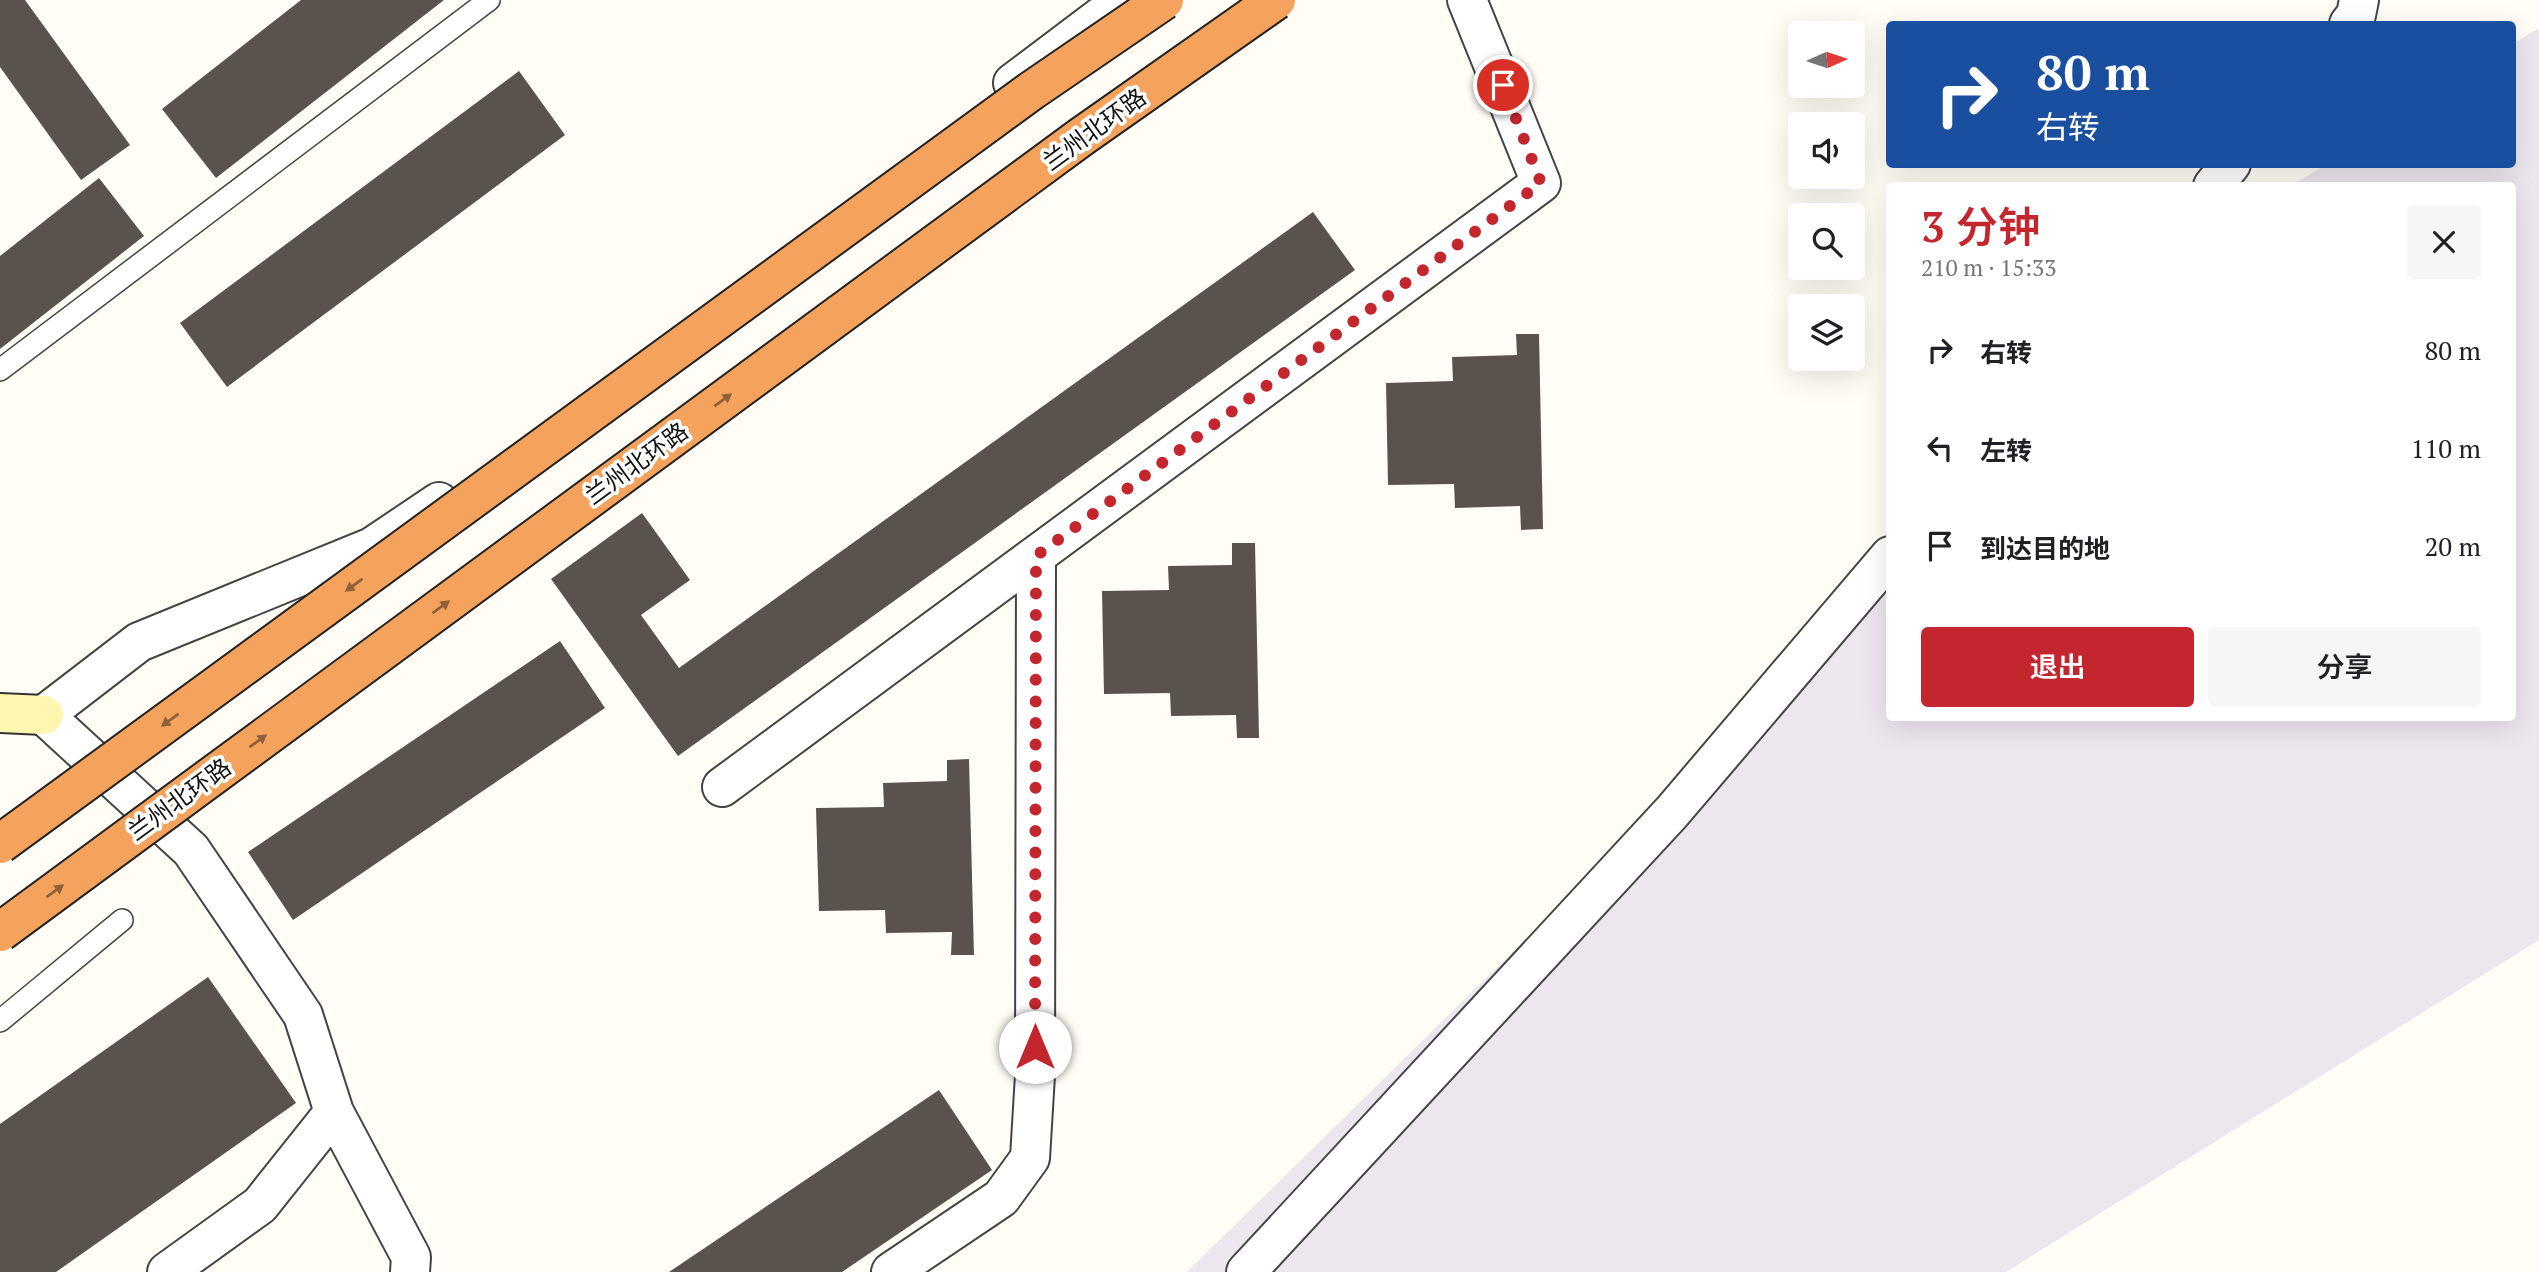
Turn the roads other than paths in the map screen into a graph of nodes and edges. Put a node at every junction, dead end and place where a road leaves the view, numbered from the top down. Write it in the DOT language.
graph roads {
  1 [pos="489,0"];
  2 [pos="1124,0"];
  3 [pos="1164,0"];
  4 [pos="1276,0"];
  5 [pos="1466,0"];
  6 [pos="2359,0"];
  7 [pos="2351,21"];
  8 [pos="2228,168"];
  9 [pos="2216,182"];
  10 [pos="0,370"];
  11 [pos="1036,556"];
  12 [pos="1886,561"];
  13 [pos="0,713"];
  14 [pos="44,715"];
  15 [pos="722,787"];
  16 [pos="0,844"];
  17 [pos="122,920"];
  18 [pos="0,932"];
  19 [pos="0,1021"];
  20 [pos="334,1112"];
  21 [pos="167,1272"];
  22 [pos="410,1272"];
  23 [pos="891,1272"];
  24 [pos="1246,1272"];
  1 -- 10 [label="lane"];
  2 -- 14 [label="street"];
  3 -- 16 [label="highway, one-way, bridge"];
  18 -- 4 [label="highway, 兰州北环路, one-way, bridge"];
  5 -- 11 [label="street"];
  6 -- 7 [label="street"];
  8 -- 9 [label="street"];
  11 -- 15 [label="street"];
  11 -- 23 [label="street"];
  12 -- 24 [label="street"];
  13 -- 14 [label="street"];
  14 -- 20 [label="street"];
  17 -- 19 [label="lane"];
  20 -- 21 [label="street"];
  20 -- 22 [label="street"];
}
